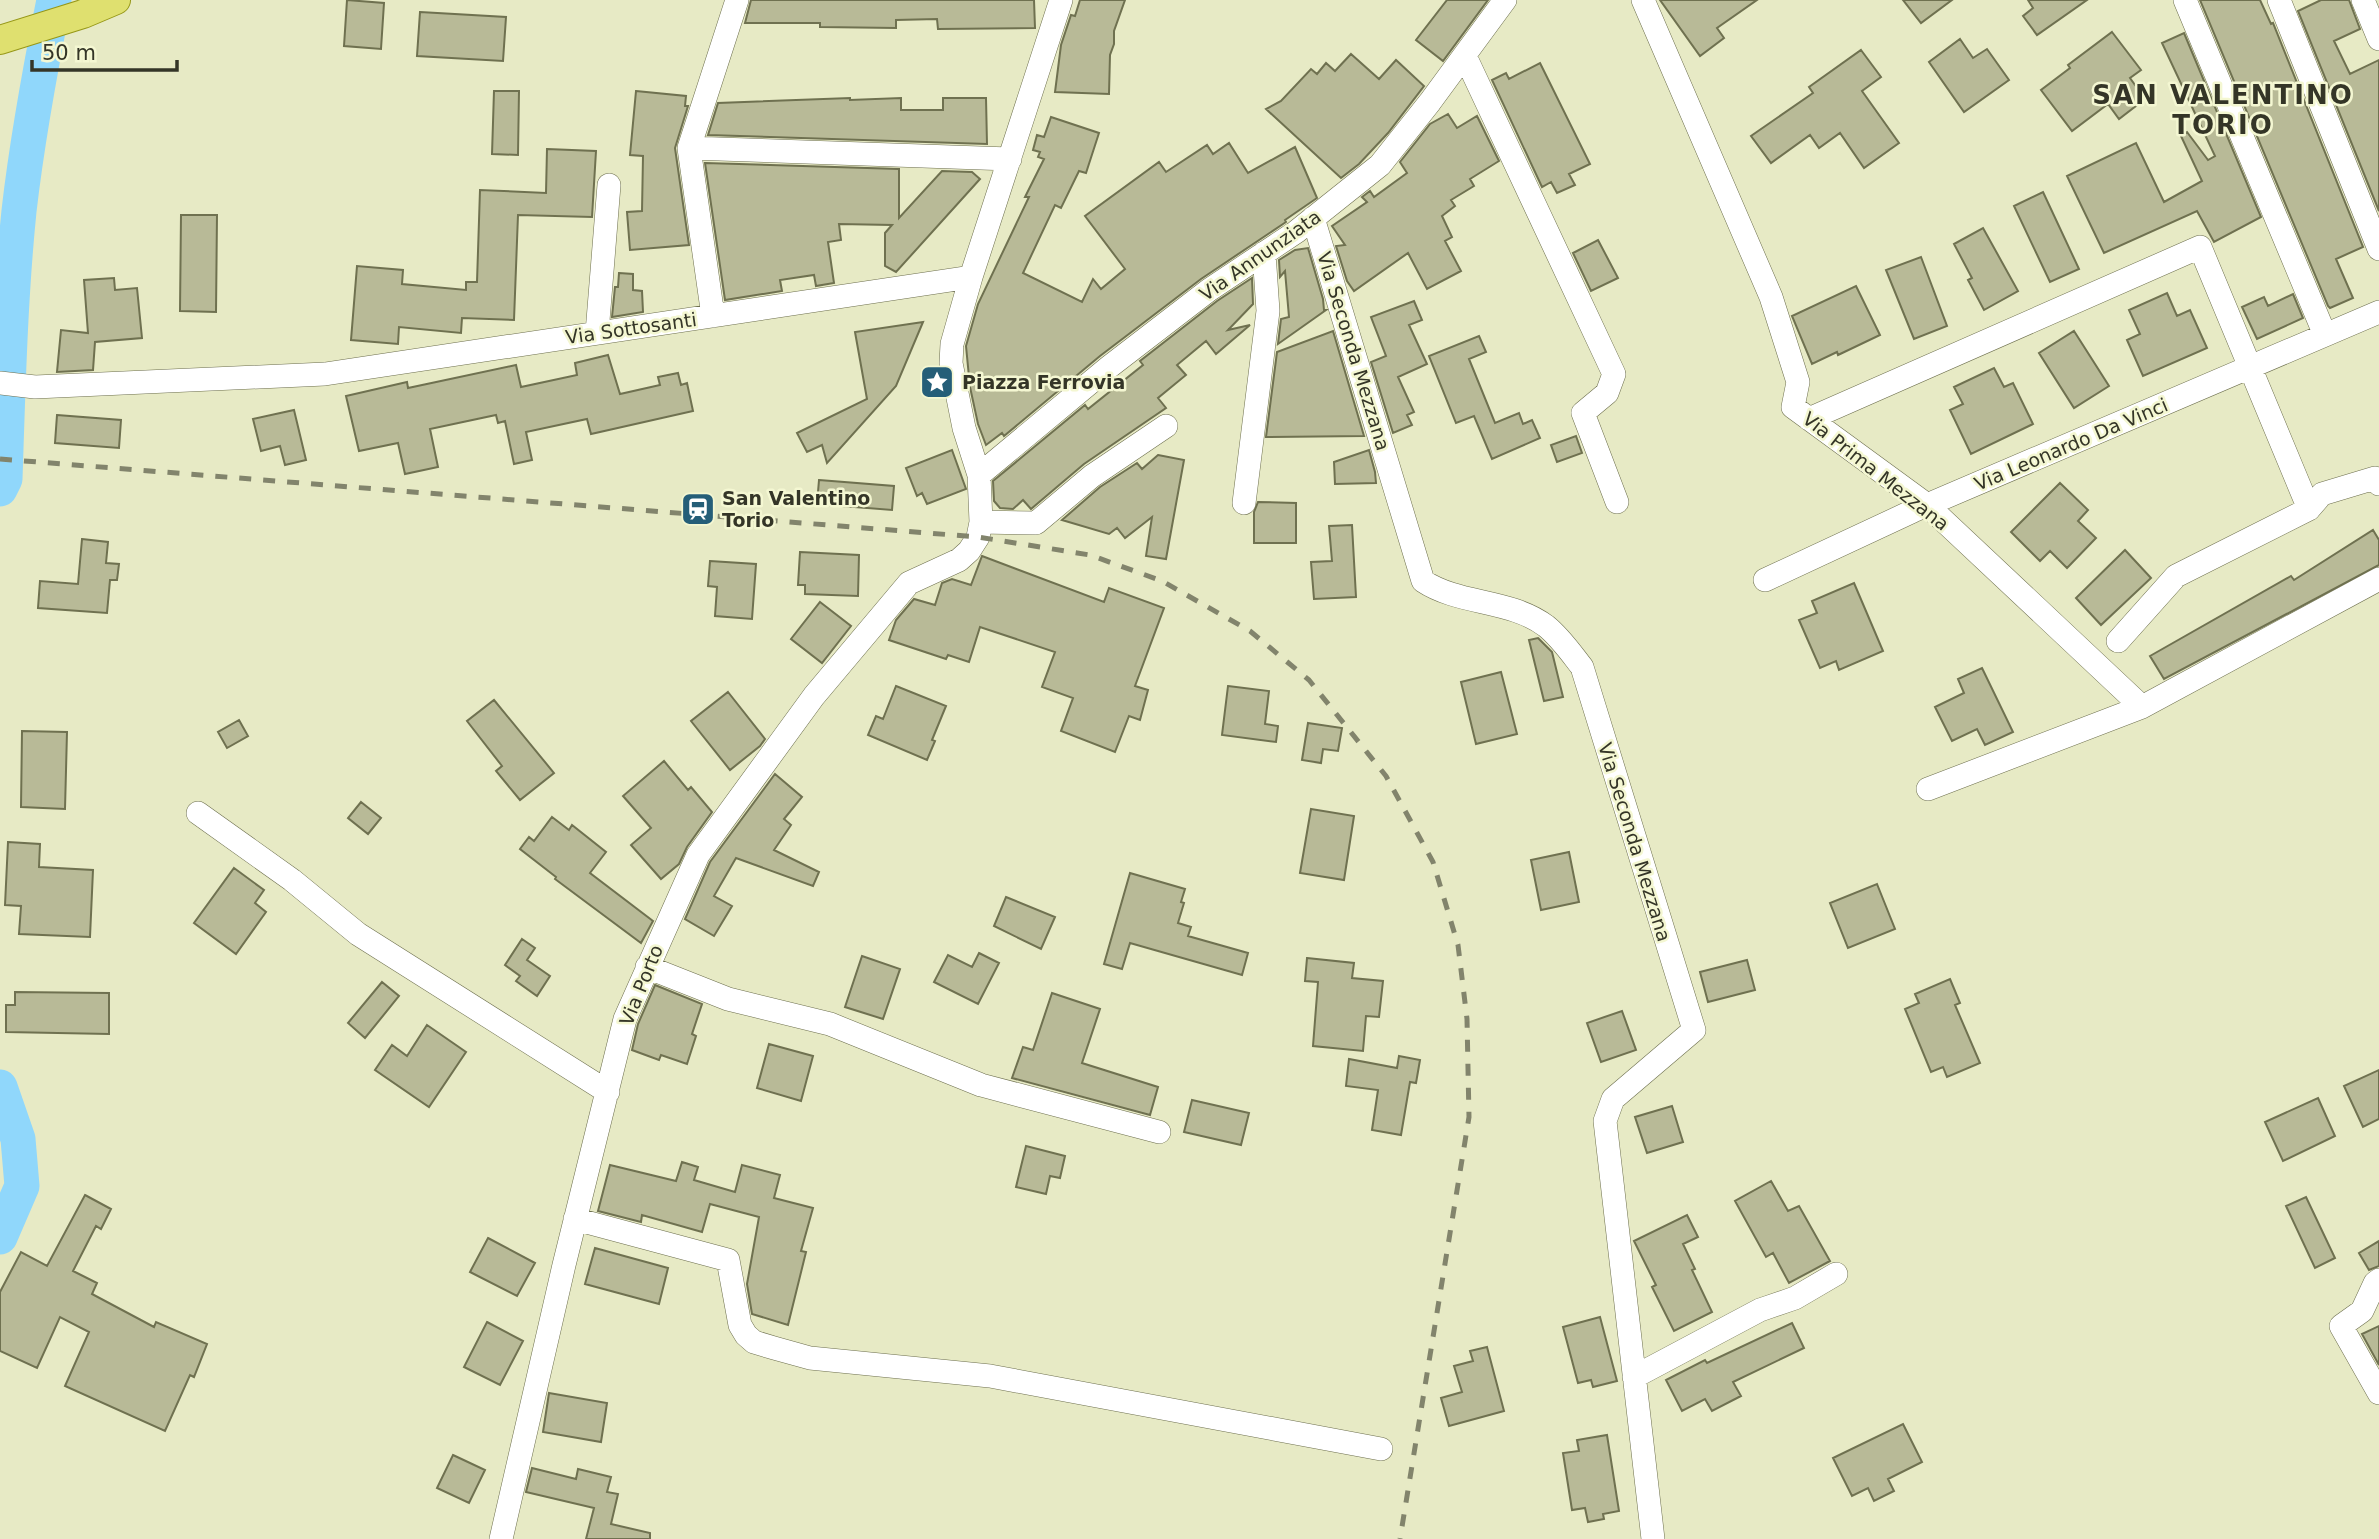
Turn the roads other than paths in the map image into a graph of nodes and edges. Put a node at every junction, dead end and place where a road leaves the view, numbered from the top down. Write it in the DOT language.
graph roads {
  1 [pos="116,0"];
  2 [pos="737,0"];
  3 [pos="1061,0"];
  4 [pos="1505,0"];
  5 [pos="1643,0"];
  6 [pos="2185,0"];
  7 [pos="2279,0"];
  8 [pos="2363,0"];
  9 [pos="2379,39"];
  10 [pos="0,40"];
  11 [pos="1465,56"];
  12 [pos="689,148"];
  13 [pos="1010,159"];
  14 [pos="609,185"];
  15 [pos="1313,218"];
  16 [pos="2379,249"];
  17 [pos="1264,253"];
  18 [pos="971,277"];
  19 [pos="2379,312"];
  20 [pos="713,316"];
  21 [pos="597,333"];
  22 [pos="2325,335"];
  23 [pos="2248,368"];
  24 [pos="0,383"];
  25 [pos="1809,419"];
  26 [pos="1166,426"];
  27 [pos="979,475"];
  28 [pos="2379,484"];
  29 [pos="1617,502"];
  30 [pos="1244,503"];
  31 [pos="1927,505"];
  32 [pos="2309,509"];
  33 [pos="980,529"];
  34 [pos="2379,579"];
  35 [pos="1765,580"];
  36 [pos="2118,641"];
  37 [pos="2142,707"];
  38 [pos="1928,789"];
  39 [pos="198,813"];
  40 [pos="648,967"];
  41 [pos="608,1092"];
  42 [pos="1159,1132"];
  43 [pos="575,1219"];
  44 [pos="1836,1274"];
  45 [pos="2379,1280"];
  46 [pos="1634,1377"];
  47 [pos="2379,1394"];
  48 [pos="1381,1449"];
  49 [pos="500,1539"];
  50 [pos="1653,1539"];
  1 -- 10 [label="main road"];
  2 -- 12 [label="street"];
  3 -- 13 [label="street"];
  4 -- 11 [label="street, Via Annunziata"];
  5 -- 25 [label="street, Via Prima Mezzana"];
  6 -- 22 [label="street"];
  7 -- 16 [label="street"];
  8 -- 9 [label="street"];
  11 -- 15 [label="street, Via Annunziata"];
  11 -- 29 [label="street"];
  12 -- 13 [label="street"];
  12 -- 20 [label="street"];
  13 -- 18 [label="street"];
  14 -- 21 [label="street"];
  15 -- 17 [label="street, Via Annunziata"];
  15 -- 46 [label="street, Via Seconda Mezzana"];
  17 -- 27 [label="street, Via Annunziata"];
  17 -- 30 [label="street"];
  18 -- 20 [label="street, Via Sottosanti"];
  18 -- 27 [label="street"];
  19 -- 22 [label="street, Via Leonardo Da Vinci"];
  20 -- 21 [label="street, Via Sottosanti"];
  21 -- 24 [label="street, Via Sottosanti"];
  22 -- 23 [label="street, Via Leonardo Da Vinci"];
  23 -- 25 [label="street"];
  23 -- 31 [label="street, Via Leonardo Da Vinci"];
  23 -- 32 [label="street"];
  25 -- 31 [label="street, Via Prima Mezzana"];
  26 -- 33 [label="street"];
  27 -- 33 [label="street"];
  28 -- 32 [label="street"];
  31 -- 35 [label="street, Via Leonardo Da Vinci"];
  31 -- 37 [label="street, Via Prima Mezzana"];
  32 -- 36 [label="street"];
  33 -- 40 [label="street, Via Porto"];
  34 -- 37 [label="street"];
  37 -- 38 [label="street"];
  39 -- 41 [label="street"];
  40 -- 41 [label="street, Via Porto"];
  40 -- 42 [label="street"];
  41 -- 43 [label="street, Via Porto"];
  43 -- 48 [label="street"];
  43 -- 49 [label="street, Via Porto"];
  44 -- 46 [label="street"];
  45 -- 47 [label="street"];
  46 -- 50 [label="street, Via Seconda Mezzana"];
}
